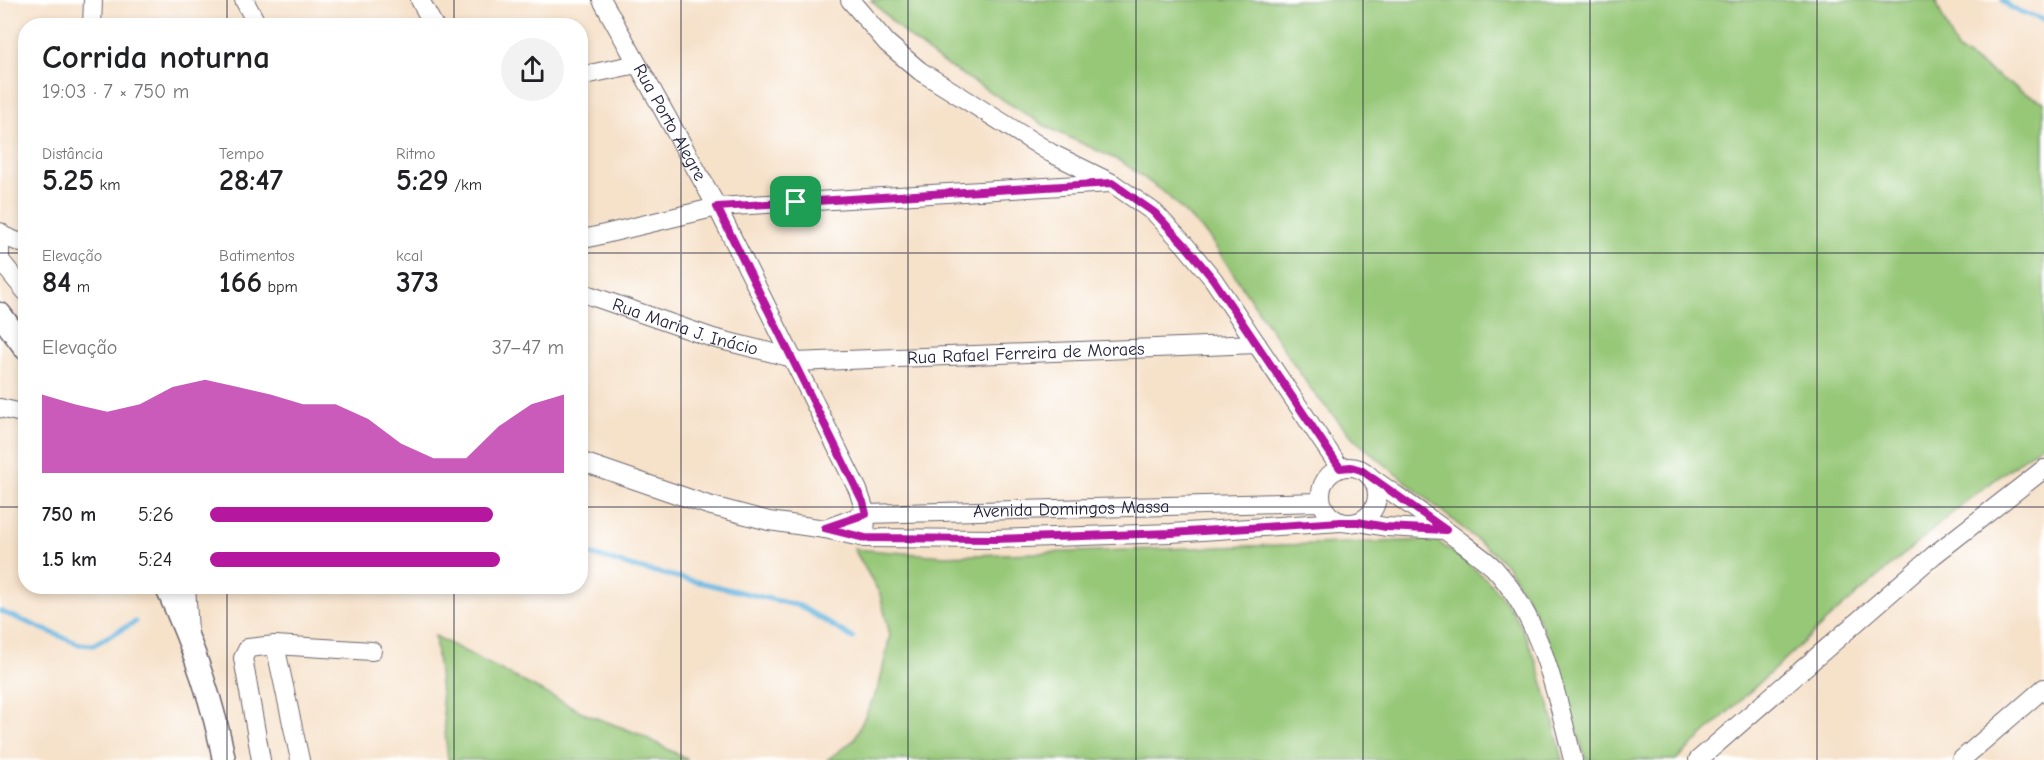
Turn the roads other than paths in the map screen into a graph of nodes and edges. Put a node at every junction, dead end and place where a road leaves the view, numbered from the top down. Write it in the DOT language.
graph roads {
  1 [pos="93,0"];
  2 [pos="244,0"];
  3 [pos="420,0"];
  4 [pos="602,0"];
  5 [pos="850,0"];
  6 [pos="92,18"];
  7 [pos="254,18"];
  8 [pos="430,18"];
  9 [pos="637,64"];
  10 [pos="588,74"];
  11 [pos="1112,183"];
  12 [pos="717,207"];
  13 [pos="0,233"];
  14 [pos="588,238"];
  15 [pos="18,241"];
  16 [pos="0,260"];
  17 [pos="18,282"];
  18 [pos="588,295"];
  19 [pos="0,314"];
  20 [pos="18,338"];
  21 [pos="1257,344"];
  22 [pos="794,360"];
  23 [pos="0,408"];
  24 [pos="18,412"];
  25 [pos="588,464"];
  26 [pos="1340,468"];
  27 [pos="2044,469"];
  28 [pos="1369,476"];
  29 [pos="1321,502"];
  30 [pos="866,514"];
  31 [pos="1349,522"];
  32 [pos="825,528"];
  33 [pos="1446,530"];
  34 [pos="865,538"];
  35 [pos="170,594"];
  36 [pos="187,594"];
  37 [pos="190,639"];
  38 [pos="275,645"];
  39 [pos="372,651"];
  40 [pos="2044,688"];
  41 [pos="224,760"];
  42 [pos="261,760"];
  43 [pos="300,760"];
  44 [pos="1572,760"];
  45 [pos="1698,760"];
  46 [pos="1961,760"];
  1 -- 6 [label="street"];
  2 -- 7 [label="street"];
  3 -- 8 [label="street"];
  4 -- 9 [label="street, Rua Porto Alegre"];
  5 -- 11 [label="street"];
  9 -- 10 [label="street"];
  9 -- 12 [label="street, Rua Porto Alegre"];
  11 -- 12 [label="street"];
  11 -- 21 [label="street"];
  12 -- 14 [label="street"];
  12 -- 22 [label="street, Rua Porto Alegre"];
  13 -- 15 [label="street"];
  13 -- 16 [label="street"];
  16 -- 17 [label="street"];
  18 -- 22 [label="street, Rua Maria J. Inácio"];
  19 -- 20 [label="main road"];
  21 -- 22 [label="street, Rua Rafael Ferreira de Moraes"];
  21 -- 26 [label="street"];
  22 -- 30 [label="street, Rua Porto Alegre"];
  23 -- 24 [label="street"];
  25 -- 32 [label="street, Avenida Domingos Massa"];
  26 -- 28 [label="street"];
  26 -- 29 [label="street"];
  27 -- 45 [label="street"];
  28 -- 31 [label="street"];
  28 -- 33 [label="street"];
  29 -- 30 [label="street, Avenida Domingos Massa"];
  29 -- 31 [label="street"];
  30 -- 32 [label="street, Avenida Domingos Massa"];
  30 -- 34 [label="street, Rua Porto Alegre"];
  31 -- 33 [label="street, Avenida Domingos Massa"];
  31 -- 34 [label="street, Avenida Domingos Massa"];
  32 -- 34 [label="street, Avenida Domingos Massa"];
  33 -- 44 [label="street"];
  35 -- 37 [label="main road"];
  36 -- 37 [label="street"];
  37 -- 41 [label="main road"];
  38 -- 39 [label="street"];
  38 -- 42 [label="street"];
  38 -- 43 [label="street"];
  40 -- 46 [label="street"];
}
